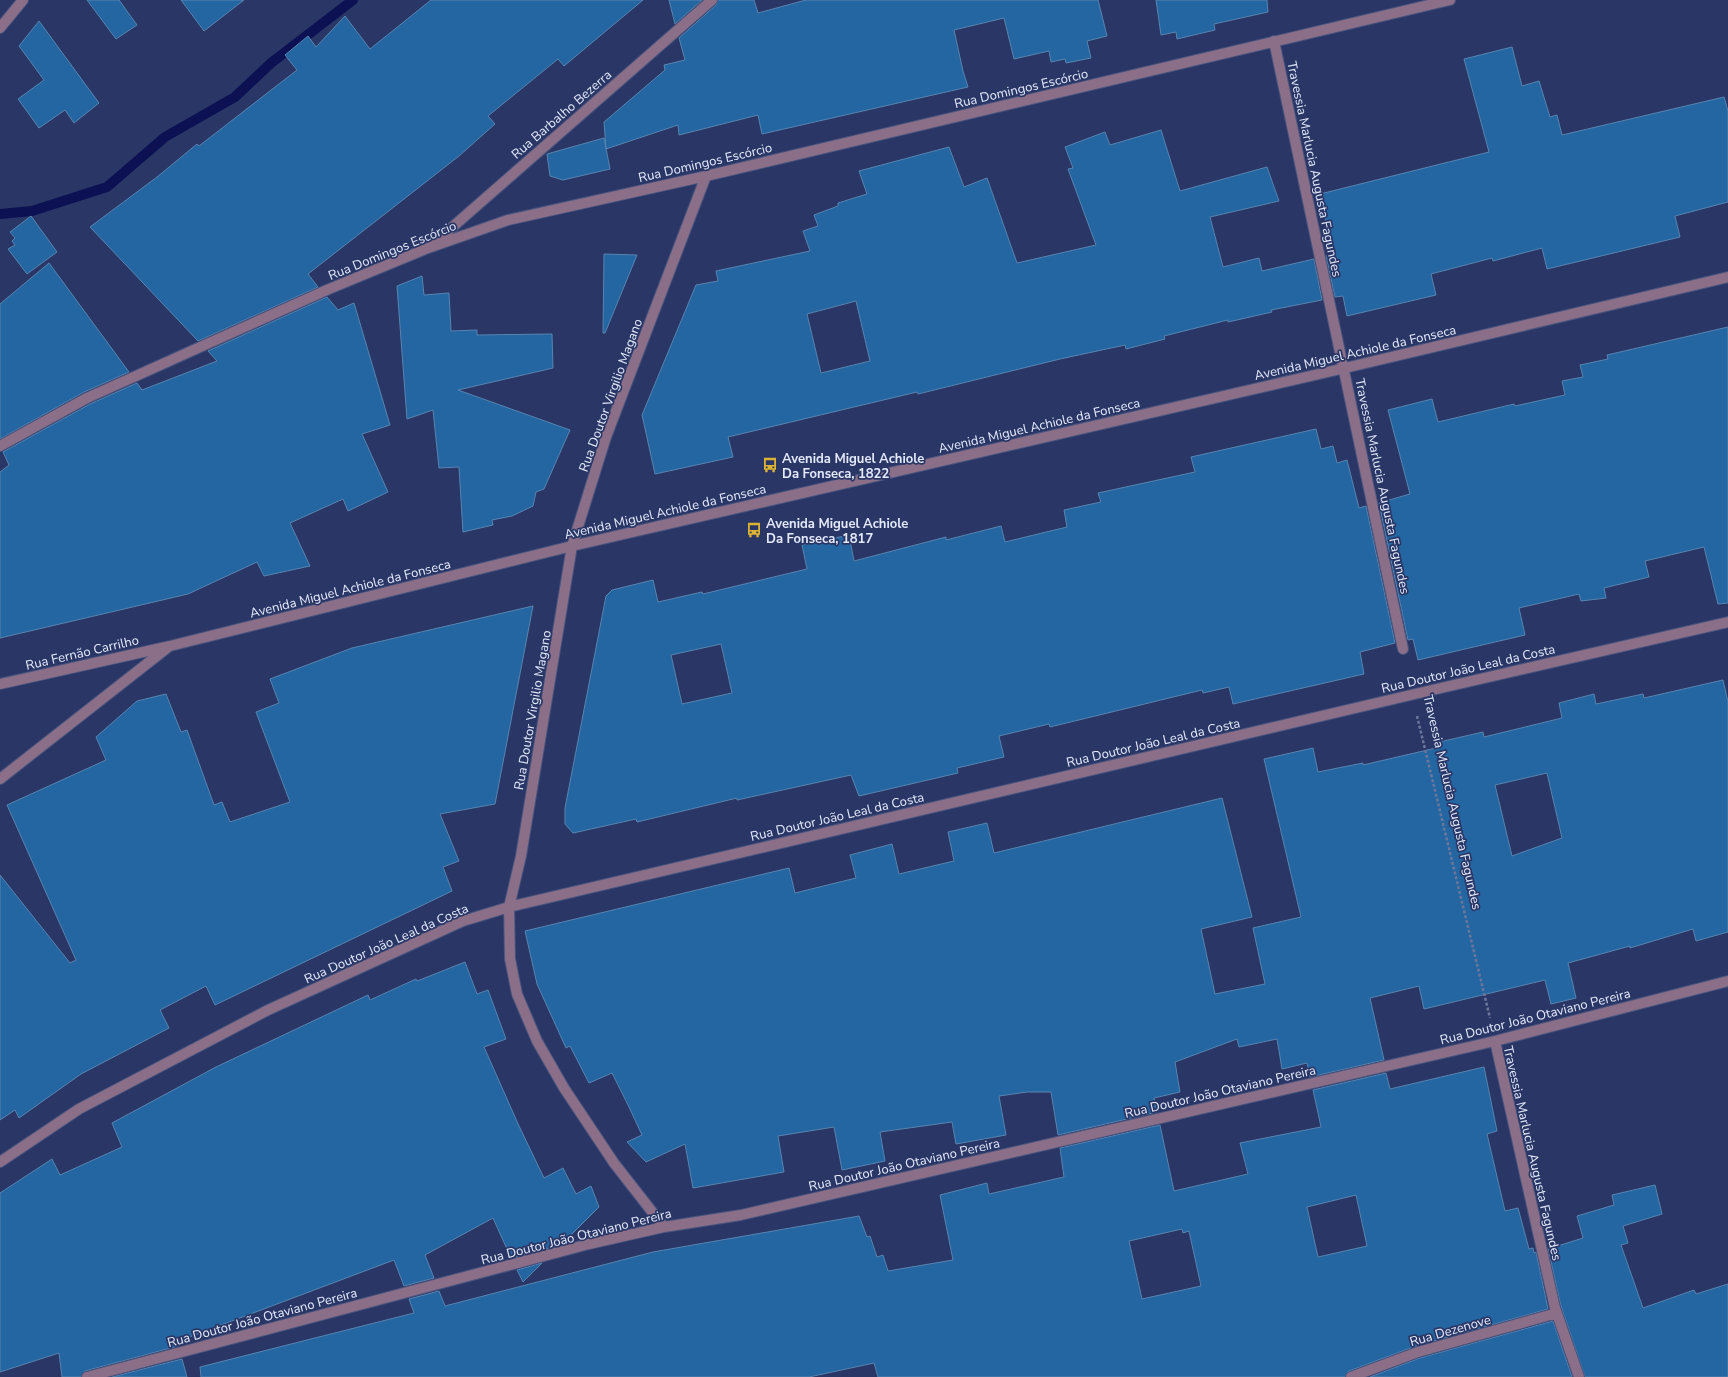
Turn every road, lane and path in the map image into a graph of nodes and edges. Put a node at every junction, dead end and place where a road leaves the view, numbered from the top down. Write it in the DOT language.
graph roads {
  1 [pos="23,0"];
  2 [pos="712,0"];
  3 [pos="1450,0"];
  4 [pos="0,28"];
  5 [pos="1274,42"];
  6 [pos="706,176"];
  7 [pos="428,248"];
  8 [pos="1728,277"];
  9 [pos="1345,368"];
  10 [pos="0,446"];
  11 [pos="572,546"];
  12 [pos="1728,622"];
  13 [pos="170,646"];
  14 [pos="1403,649"];
  15 [pos="0,684"];
  16 [pos="1415,694"];
  17 [pos="0,779"];
  18 [pos="509,907"];
  19 [pos="1728,981"];
  20 [pos="1495,1041"];
  21 [pos="0,1162"];
  22 [pos="664,1227"];
  23 [pos="1557,1312"];
  24 [pos="87,1377"];
  25 [pos="1351,1377"];
  26 [pos="1579,1377"];
  1 -- 4 [label="street"];
  2 -- 7 [label="street, Rua Barbalho Bezerra"];
  3 -- 5 [label="street, Rua Domingos Escórcio"];
  5 -- 6 [label="street, Rua Domingos Escórcio"];
  5 -- 9 [label="street, Travessia Marlucia Augusta Fagundes"];
  6 -- 7 [label="street, Rua Domingos Escórcio"];
  6 -- 11 [label="street, Rua Doutor Virgilio Magano"];
  7 -- 10 [label="street, Rua Domingos Escórcio"];
  8 -- 9 [label="street, Avenida Miguel Achiole da Fonseca"];
  9 -- 11 [label="street, Avenida Miguel Achiole da Fonseca"];
  9 -- 14 [label="street, Travessia Marlucia Augusta Fagundes"];
  11 -- 13 [label="street, Avenida Miguel Achiole da Fonseca"];
  11 -- 18 [label="street, Rua Doutor Virgilio Magano"];
  12 -- 16 [label="street, Rua Doutor João Leal da Costa"];
  13 -- 15 [label="street, Rua Fernão Carrilho"];
  13 -- 17 [label="street, Avenida Miguel Achiole da Fonseca"];
  16 -- 18 [label="street, Rua Doutor João Leal da Costa"];
  16 -- 20 [label="path, Travessia Marlucia Augusta Fagundes"];
  18 -- 21 [label="street, Rua Doutor João Leal da Costa"];
  18 -- 22 [label="street, Rua Doutor Virgilio Magano"];
  19 -- 20 [label="street, Rua Doutor João Otaviano Pereira"];
  20 -- 22 [label="street, Rua Doutor João Otaviano Pereira"];
  20 -- 23 [label="street, Travessia Marlucia Augusta Fagundes"];
  22 -- 24 [label="street, Rua Doutor João Otaviano Pereira"];
  23 -- 25 [label="street, Rua Dezenove"];
  23 -- 26 [label="street, Travessia Marlucia Augusta Fagundes"];
}
